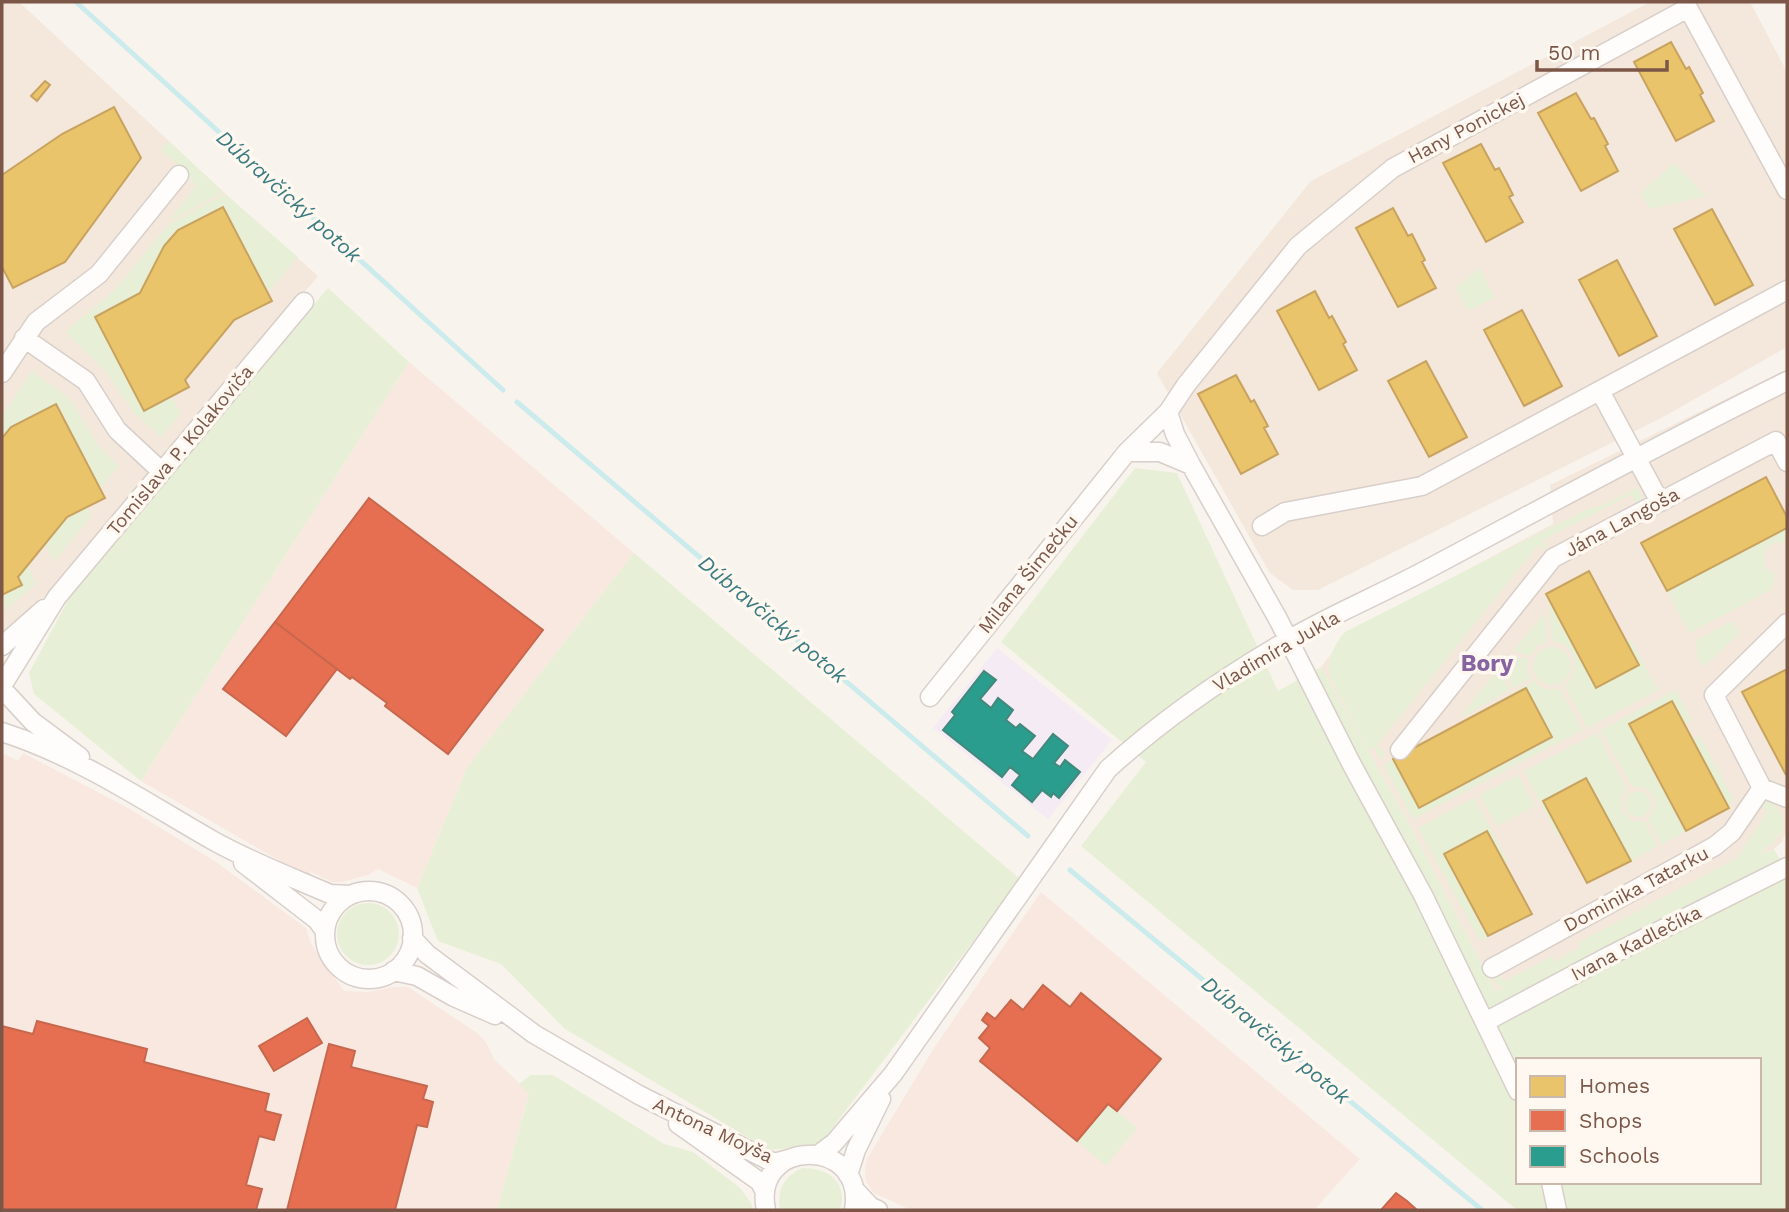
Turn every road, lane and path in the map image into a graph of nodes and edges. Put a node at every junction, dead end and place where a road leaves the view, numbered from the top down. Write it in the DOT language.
graph roads {
  1 [pos="179,175"];
  2 [pos="1787,190"];
  3 [pos="1787,290"];
  4 [pos="303,302"];
  5 [pos="24,338"];
  6 [pos="2,373"];
  7 [pos="1787,381"];
  8 [pos="1600,391"];
  9 [pos="1168,412"];
  10 [pos="1782,438"];
  11 [pos="1127,452"];
  12 [pos="1634,457"];
  13 [pos="1787,462"];
  14 [pos="1191,465"];
  15 [pos="161,471"];
  16 [pos="1660,502"];
  17 [pos="1262,526"];
  18 [pos="57,597"];
  19 [pos="1787,623"];
  20 [pos="1289,640"];
  21 [pos="2,646"];
  22 [pos="4,682"];
  23 [pos="930,697"];
  24 [pos="2,712"];
  25 [pos="2,732"];
  26 [pos="1399,750"];
  27 [pos="117,784"];
  28 [pos="1762,788"];
  29 [pos="1787,798"];
  30 [pos="216,842"];
  31 [pos="1787,867"];
  32 [pos="350,895"];
  33 [pos="325,931"];
  34 [pos="412,938"];
  35 [pos="1492,968"];
  36 [pos="393,971"];
  37 [pos="1485,1021"];
  38 [pos="523,1026"];
  39 [pos="893,1074"];
  40 [pos="1516,1087"];
  41 [pos="639,1095"];
  42 [pos="818,1154"];
  43 [pos="789,1159"];
  44 [pos="851,1182"];
  45 [pos="1551,1184"];
  46 [pos="765,1192"];
  47 [pos="766,1210"];
  48 [pos="854,1210"];
  49 [pos="878,1210"];
  50 [pos="1557,1210"];
  1 -- 5 [label="street"];
  2 -- 9 [label="street, Hany Ponickej"];
  3 -- 8 [label="street"];
  4 -- 15 [label="street, Tomislava P. Kolakoviča"];
  5 -- 6 [label="street"];
  5 -- 15 [label="street"];
  7 -- 12 [label="street, Vladimíra Jukla"];
  8 -- 12 [label="street"];
  8 -- 17 [label="street"];
  9 -- 11 [label="street, Milana Šimečku"];
  9 -- 14 [label="street"];
  10 -- 13 [label="street, Jána Langoša"];
  10 -- 16 [label="street, Jána Langoša"];
  11 -- 14 [label="street"];
  11 -- 23 [label="street, Milana Šimečku"];
  12 -- 16 [label="street"];
  12 -- 20 [label="street, Vladimíra Jukla"];
  14 -- 20 [label="street"];
  15 -- 18 [label="street, Tomislava P. Kolakoviča"];
  16 -- 26 [label="street, Jána Langoša"];
  18 -- 21 [label="street, Tomislava P. Kolakoviča"];
  18 -- 22 [label="street, Tomislava P. Kolakoviča"];
  19 -- 28 [label="street"];
  20 -- 37 [label="street"];
  20 -- 39 [label="street, Vladimíra Jukla"];
  22 -- 24 [label="street, Tomislava P. Kolakoviča"];
  22 -- 27 [label="street"];
  25 -- 27 [label="street"];
  27 -- 30 [label="street"];
  28 -- 29 [label="street"];
  28 -- 35 [label="street, Dominika Tatarku"];
  30 -- 32 [label="street"];
  30 -- 33 [label="street"];
  31 -- 37 [label="street, Ivana Kadlečíka"];
  32 -- 33 [label="street"];
  32 -- 34 [label="street"];
  33 -- 36 [label="street"];
  34 -- 36 [label="street"];
  34 -- 38 [label="street, Antona Moyša"];
  36 -- 38 [label="street, Antona Moyša"];
  37 -- 40 [label="street"];
  38 -- 41 [label="street, Antona Moyša"];
  39 -- 42 [label="street, Vladimíra Jukla"];
  39 -- 44 [label="street, Vladimíra Jukla"];
  41 -- 43 [label="street, Antona Moyša"];
  41 -- 46 [label="street, Antona Moyša"];
  42 -- 43 [label="street, Antona Moyša"];
  42 -- 44 [label="street"];
  43 -- 46 [label="street"];
  44 -- 48 [label="street, Vladimíra Jukla"];
  44 -- 49 [label="street"];
  45 -- 50 [label="street"];
  46 -- 47 [label="street"];
}
